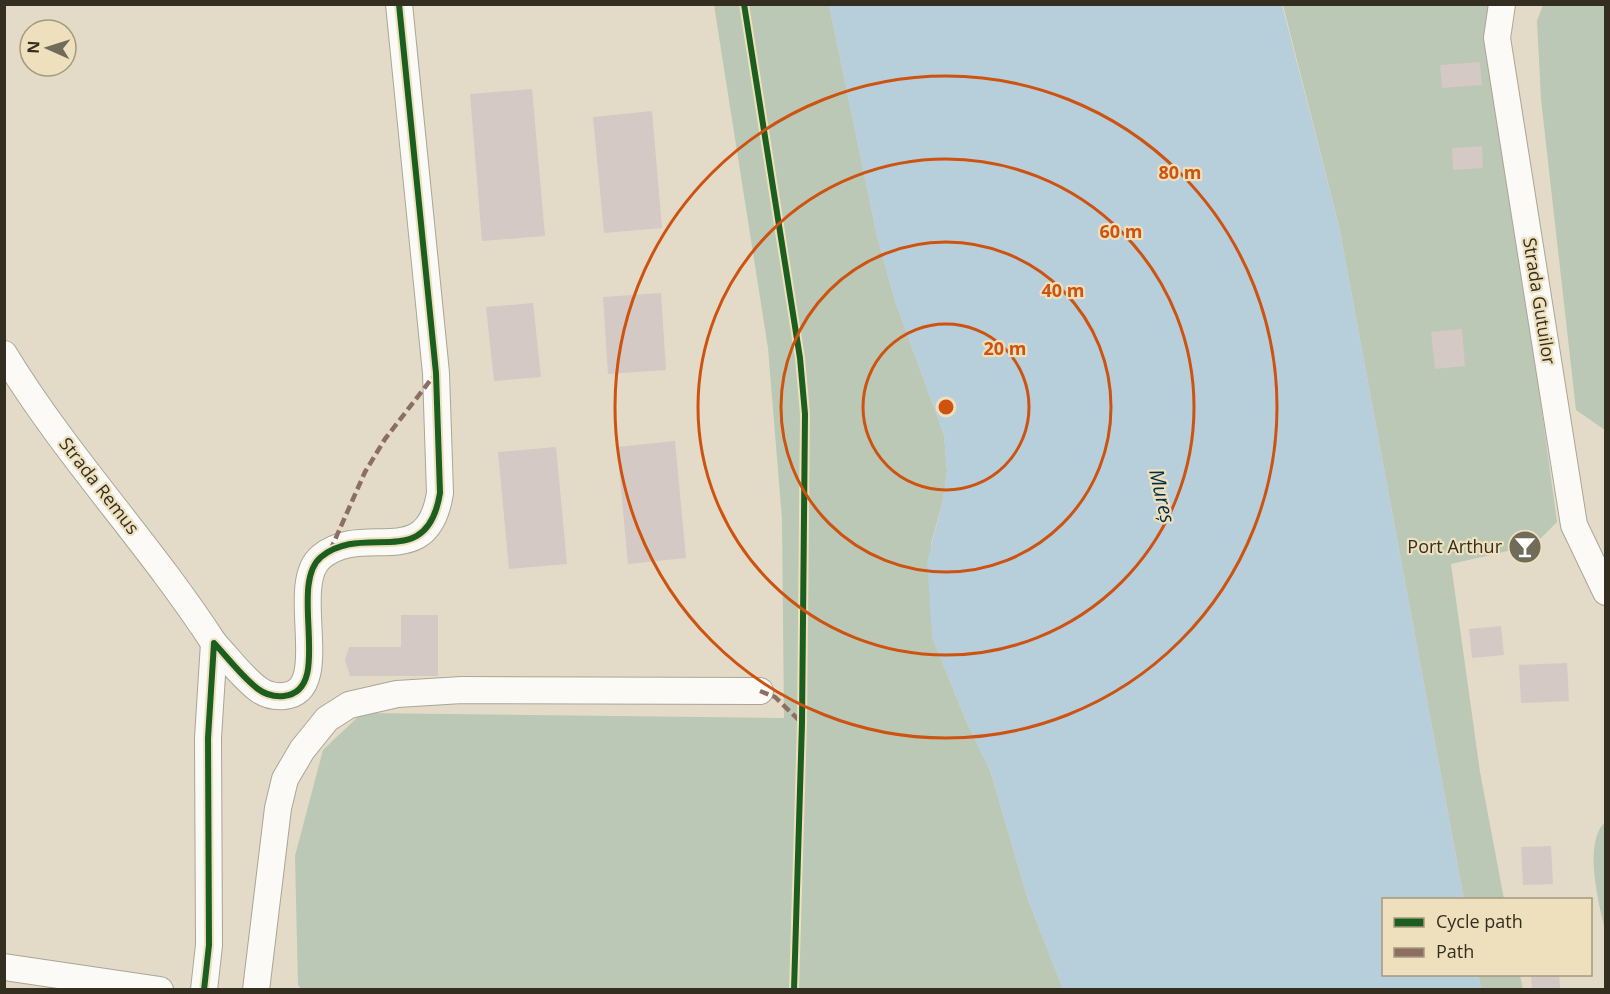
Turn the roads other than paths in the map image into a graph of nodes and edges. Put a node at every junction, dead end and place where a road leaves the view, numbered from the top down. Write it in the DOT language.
graph roads {
  1 [pos="399,4"];
  2 [pos="1502,4"];
  3 [pos="4,354"];
  4 [pos="1605,592"];
  5 [pos="214,643"];
  6 [pos="760,691"];
  7 [pos="4,967"];
  8 [pos="160,990"];
  9 [pos="204,990"];
  10 [pos="256,990"];
  1 -- 5 [label="street, Strada Remus"];
  2 -- 4 [label="street, Strada Gutuilor"];
  3 -- 5 [label="street, Strada Remus"];
  5 -- 9 [label="street"];
  6 -- 10 [label="street"];
  7 -- 8 [label="street"];
}
